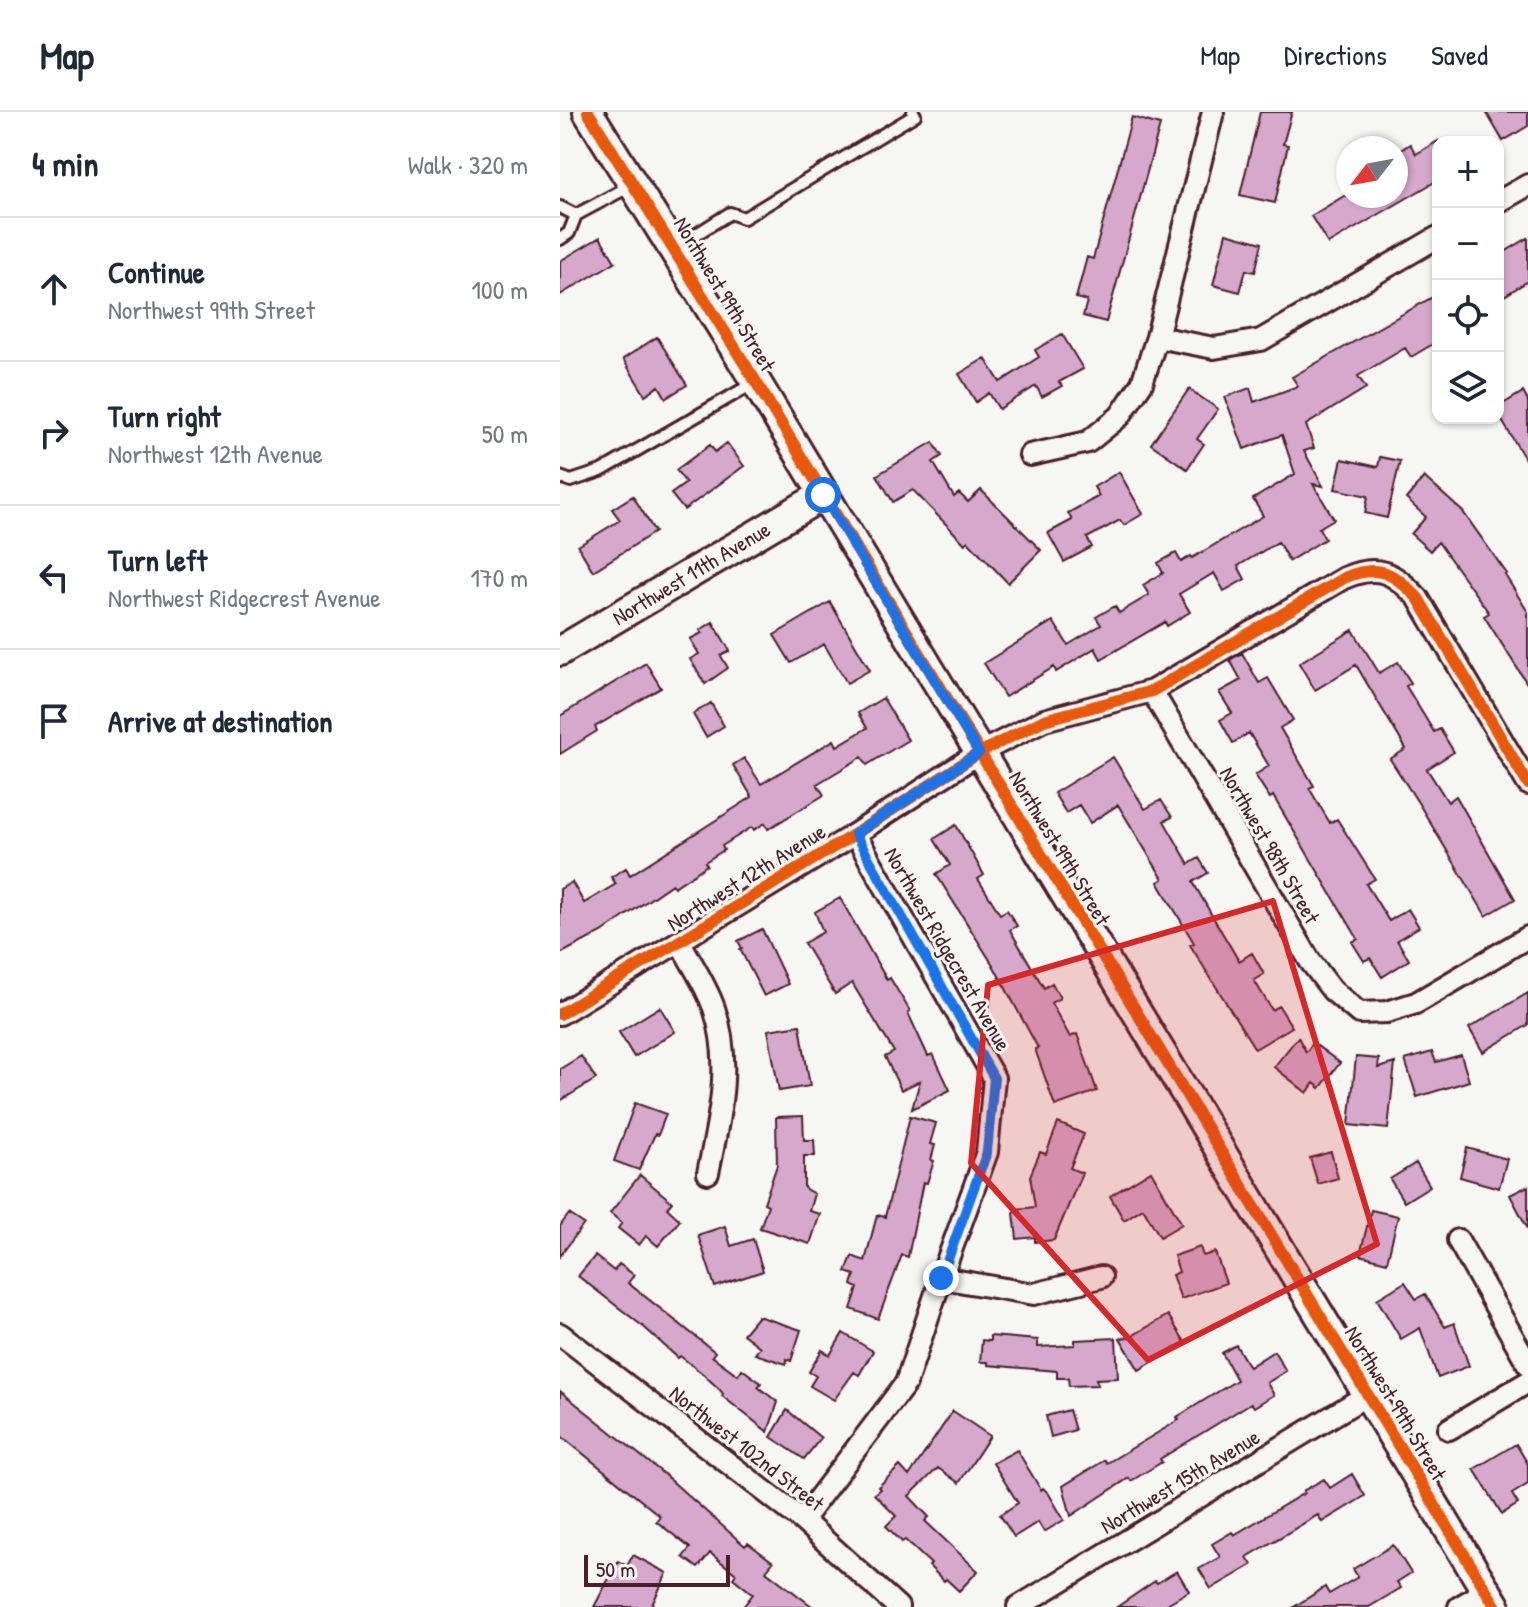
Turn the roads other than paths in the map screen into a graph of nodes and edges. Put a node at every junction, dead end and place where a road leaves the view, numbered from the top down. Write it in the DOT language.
graph roads {
  1 [pos="588,112"];
  2 [pos="913,112"];
  3 [pos="1213,112"];
  4 [pos="634,184"];
  5 [pos="1528,185"];
  6 [pos="1504,199"];
  7 [pos="560,207"];
  8 [pos="576,215"];
  9 [pos="560,239"];
  10 [pos="1432,240"];
  11 [pos="674,248"];
  12 [pos="1157,337"];
  13 [pos="756,382"];
  14 [pos="1030,455"];
  15 [pos="560,477"];
  16 [pos="823,495"];
  17 [pos="560,651"];
  18 [pos="1152,691"];
  19 [pos="979,753"];
  20 [pos="1528,784"];
  21 [pos="855,834"];
  22 [pos="1528,937"];
  23 [pos="680,942"];
  24 [pos="560,1014"];
  25 [pos="708,1173"];
  26 [pos="1458,1240"];
  27 [pos="1101,1277"];
  28 [pos="941,1278"];
  29 [pos="560,1334"];
  30 [pos="1528,1364"];
  31 [pos="1528,1382"];
  32 [pos="1367,1395"];
  33 [pos="1449,1429"];
  34 [pos="802,1520"];
  35 [pos="1491,1599"];
  36 [pos="898,1607"];
  37 [pos="1018,1607"];
  38 [pos="1459,1607"];
  1 -- 4 [label="main road, Northwest 99th Street"];
  2 -- 11 [label="lane"];
  3 -- 12 [label="street"];
  4 -- 8 [label="lane"];
  4 -- 11 [label="main road, Northwest 99th Street"];
  5 -- 6 [label="street"];
  7 -- 8 [label="lane"];
  8 -- 9 [label="lane"];
  10 -- 12 [label="street"];
  11 -- 13 [label="main road, Northwest 99th Street"];
  12 -- 14 [label="street"];
  13 -- 15 [label="lane"];
  13 -- 16 [label="main road, Northwest 99th Street"];
  16 -- 17 [label="main road, Northwest 11th Avenue"];
  16 -- 19 [label="main road, Northwest 99th Street"];
  18 -- 19 [label="street, Northwest 12th Avenue"];
  18 -- 20 [label="street, Northwest 12th Avenue"];
  18 -- 22 [label="street, Northwest 98th Street"];
  19 -- 21 [label="street, Northwest 12th Avenue"];
  19 -- 32 [label="main road, Northwest 99th Street"];
  21 -- 23 [label="street, Northwest 12th Avenue"];
  21 -- 28 [label="street, Northwest Ridgecrest Avenue"];
  23 -- 24 [label="street, Northwest 12th Avenue"];
  23 -- 25 [label="street"];
  26 -- 30 [label="street"];
  27 -- 28 [label="street"];
  28 -- 34 [label="street, Northwest Ridgecrest Avenue"];
  29 -- 34 [label="street, Northwest 102nd Street"];
  31 -- 33 [label="street"];
  32 -- 35 [label="main road, Northwest 99th Street"];
  32 -- 37 [label="street, Northwest 15th Avenue"];
  34 -- 36 [label="street, Northwest 102nd Street"];
  35 -- 38 [label="street"];
}
